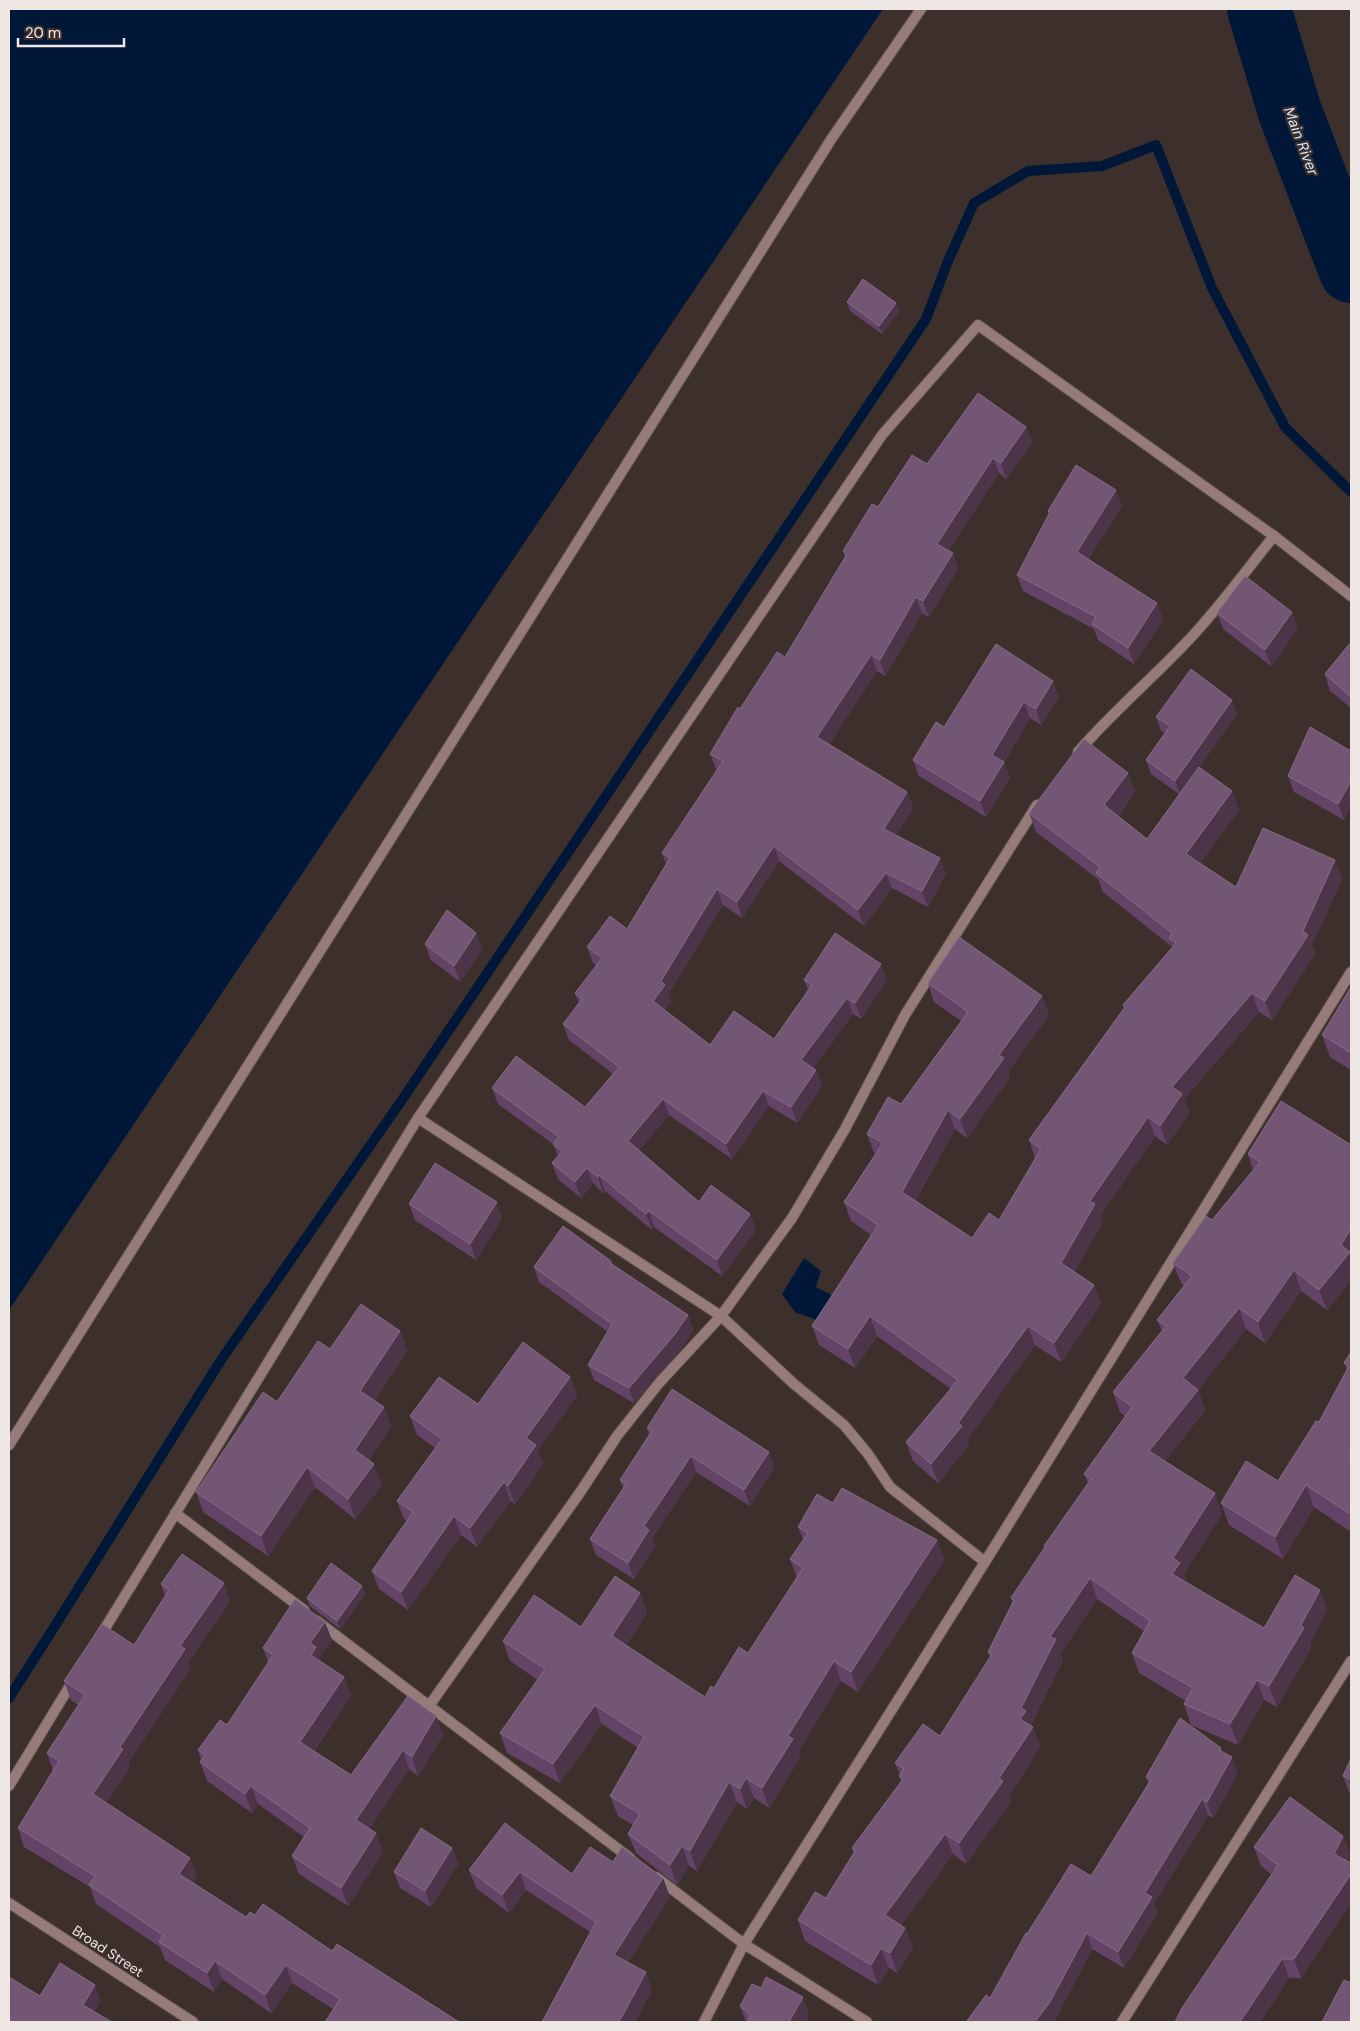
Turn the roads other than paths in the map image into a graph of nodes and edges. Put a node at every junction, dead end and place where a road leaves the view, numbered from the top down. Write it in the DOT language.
graph roads {
  1 [pos="921,9"];
  2 [pos="1274,536"];
  3 [pos="1351,596"];
  4 [pos="1073,757"];
  5 [pos="1046,794"];
  6 [pos="1351,972"];
  7 [pos="418,1118"];
  8 [pos="721,1316"];
  9 [pos="9,1444"];
  10 [pos="175,1513"];
  11 [pos="985,1562"];
  12 [pos="94,1646"];
  13 [pos="1351,1661"];
  14 [pos="79,1670"];
  15 [pos="429,1706"];
  16 [pos="9,1786"];
  17 [pos="9,1903"];
  18 [pos="744,1944"];
  19 [pos="193,2022"];
  20 [pos="704,2022"];
  21 [pos="867,2022"];
  22 [pos="1122,2022"];
  1 -- 9 [label="street"];
  2 -- 3 [label="street"];
  2 -- 4 [label="street"];
  2 -- 7 [label="street"];
  5 -- 8 [label="street"];
  6 -- 11 [label="street"];
  7 -- 8 [label="street"];
  7 -- 10 [label="street"];
  8 -- 11 [label="street"];
  8 -- 15 [label="street"];
  10 -- 12 [label="street"];
  10 -- 15 [label="street"];
  11 -- 18 [label="street"];
  13 -- 22 [label="street"];
  14 -- 16 [label="street"];
  15 -- 18 [label="street"];
  17 -- 19 [label="street, Broad Street"];
  18 -- 20 [label="street"];
  18 -- 21 [label="street"];
}
